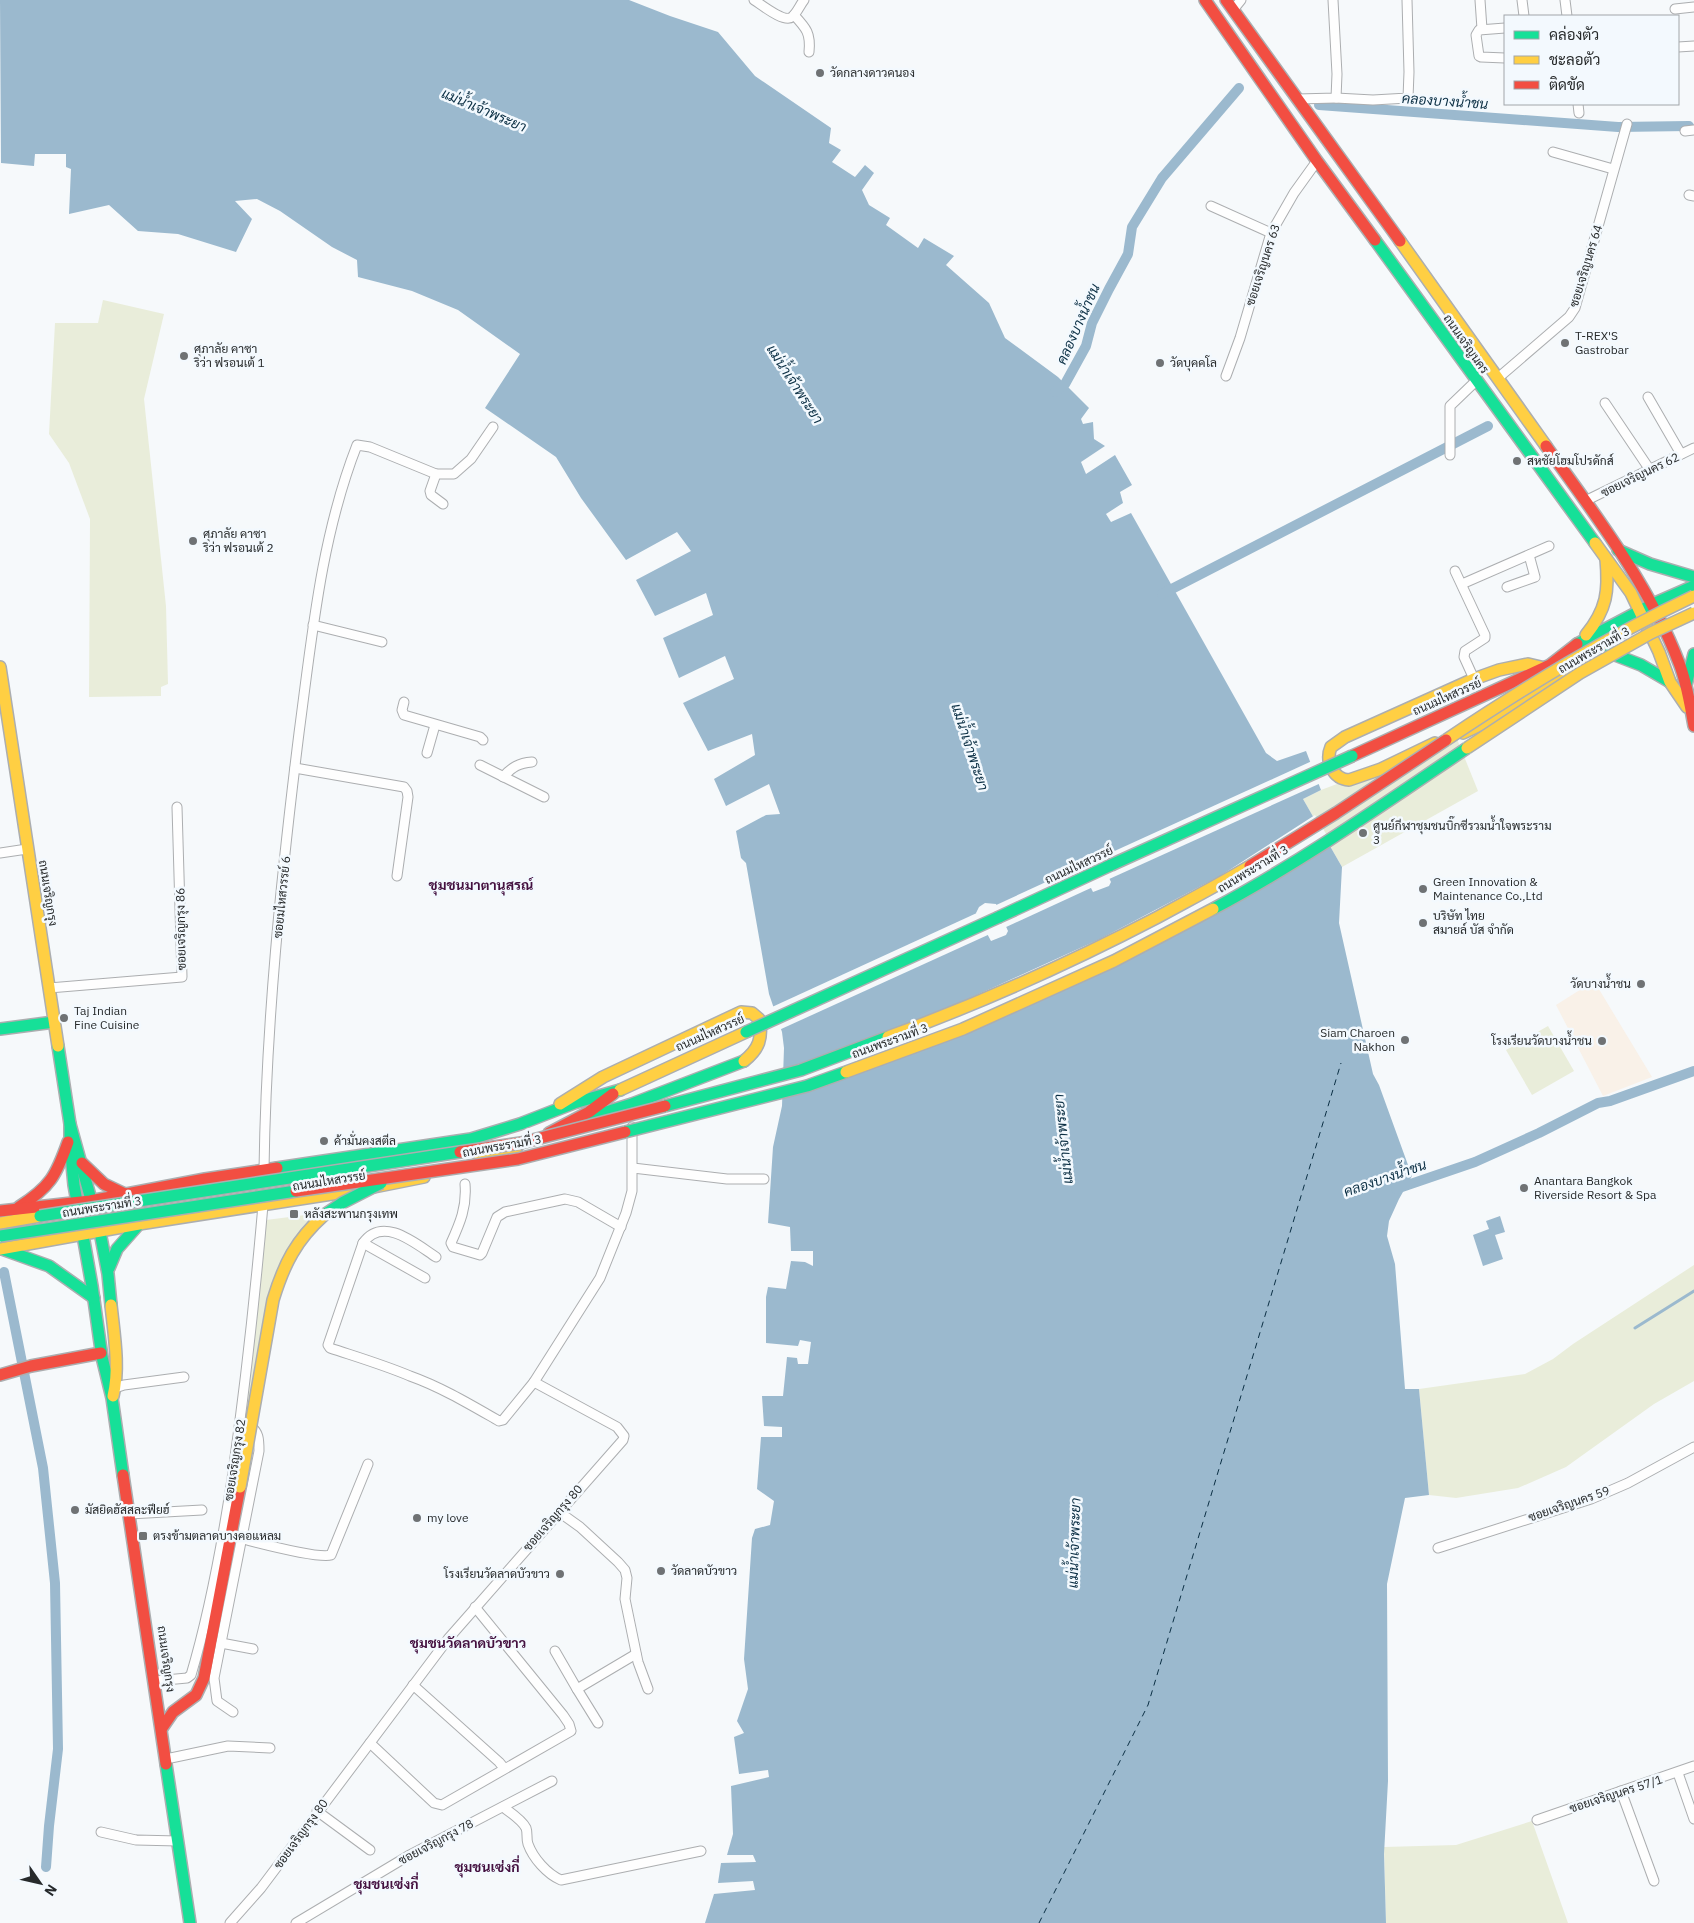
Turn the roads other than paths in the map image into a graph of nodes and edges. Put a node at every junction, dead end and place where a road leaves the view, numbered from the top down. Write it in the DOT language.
graph roads {
  1 [pos="754,0"];
  2 [pos="804,0"];
  3 [pos="1205,0"];
  4 [pos="1226,0"];
  5 [pos="1241,0"];
  6 [pos="1333,0"];
  7 [pos="1407,0"];
  8 [pos="1480,0"];
  9 [pos="1522,0"];
  10 [pos="1565,0"];
  11 [pos="1694,7"];
  12 [pos="1675,9"];
  13 [pos="1233,10"];
  14 [pos="794,15"];
  15 [pos="1524,15"];
  16 [pos="1567,15"];
  17 [pos="1504,28"];
  18 [pos="1482,29"];
  19 [pos="1694,46"];
  20 [pos="1679,47"];
  21 [pos="808,52"];
  22 [pos="1504,58"];
  23 [pos="1336,98"];
  24 [pos="1297,99"];
  25 [pos="1626,127"];
  26 [pos="1332,147"];
  27 [pos="1553,152"];
  28 [pos="1317,161"];
  29 [pos="1613,169"];
  30 [pos="1210,206"];
  31 [pos="1271,233"];
  32 [pos="1226,376"];
  33 [pos="1498,378"];
  34 [pos="1476,381"];
  35 [pos="1648,397"];
  36 [pos="1605,403"];
  37 [pos="494,427"];
  38 [pos="1694,448"];
  39 [pos="1450,454"];
  40 [pos="1681,454"];
  41 [pos="1650,470"];
  42 [pos="436,474"];
  43 [pos="1585,501"];
  44 [pos="443,504"];
  45 [pos="1549,546"];
  46 [pos="1618,550"];
  47 [pos="1529,555"];
  48 [pos="1606,559"];
  49 [pos="1455,571"];
  50 [pos="1694,577"];
  51 [pos="1462,584"];
  52 [pos="1694,586"];
  53 [pos="1507,587"];
  54 [pos="1694,596"];
  55 [pos="1653,604"];
  56 [pos="1640,610"];
  57 [pos="1694,613"];
  58 [pos="1694,619"];
  59 [pos="313,625"];
  60 [pos="1666,632"];
  61 [pos="1652,637"];
  62 [pos="1581,641"];
  63 [pos="382,642"];
  64 [pos="1610,653"];
  65 [pos="1694,654"];
  66 [pos="1583,661"];
  67 [pos="0,666"];
  68 [pos="1547,666"];
  69 [pos="1474,679"];
  70 [pos="1670,682"];
  71 [pos="1686,685"];
  72 [pos="404,702"];
  73 [pos="3,705"];
  74 [pos="1690,711"];
  75 [pos="435,725"];
  76 [pos="1694,726"];
  77 [pos="483,740"];
  78 [pos="427,754"];
  79 [pos="532,762"];
  80 [pos="480,765"];
  81 [pos="295,768"];
  82 [pos="503,777"];
  83 [pos="544,797"];
  84 [pos="177,807"];
  85 [pos="27,849"];
  86 [pos="0,853"];
  87 [pos="397,876"];
  88 [pos="49,988"];
  89 [pos="54,1022"];
  90 [pos="0,1029"];
  91 [pos="619,1090"];
  92 [pos="632,1104"];
  93 [pos="551,1112"];
  94 [pos="568,1124"];
  95 [pos="70,1130"];
  96 [pos="82,1163"];
  97 [pos="633,1168"];
  98 [pos="264,1170"];
  99 [pos="400,1175"];
  100 [pos="764,1179"];
  101 [pos="465,1184"];
  102 [pos="126,1195"];
  103 [pos="90,1201"];
  104 [pos="77,1203"];
  105 [pos="263,1205"];
  106 [pos="15,1210"];
  107 [pos="0,1213"];
  108 [pos="40,1216"];
  109 [pos="0,1223"];
  110 [pos="139,1224"];
  111 [pos="621,1227"];
  112 [pos="100,1232"];
  113 [pos="84,1235"];
  114 [pos="0,1236"];
  115 [pos="363,1243"];
  116 [pos="0,1249"];
  117 [pos="436,1257"];
  118 [pos="108,1274"];
  119 [pos="425,1278"];
  120 [pos="94,1298"];
  121 [pos="101,1353"];
  122 [pos="0,1375"];
  123 [pos="184,1377"];
  124 [pos="534,1382"];
  125 [pos="114,1393"];
  126 [pos="241,1422"];
  127 [pos="1694,1447"];
  128 [pos="368,1464"];
  129 [pos="202,1510"];
  130 [pos="559,1512"];
  131 [pos="130,1514"];
  132 [pos="243,1539"];
  133 [pos="1438,1548"];
  134 [pos="475,1608"];
  135 [pos="221,1643"];
  136 [pos="253,1649"];
  137 [pos="555,1651"];
  138 [pos="636,1654"];
  139 [pos="155,1681"];
  140 [pos="413,1685"];
  141 [pos="577,1689"];
  142 [pos="648,1689"];
  143 [pos="233,1712"];
  144 [pos="598,1723"];
  145 [pos="162,1728"];
  146 [pos="370,1743"];
  147 [pos="270,1748"];
  148 [pos="166,1759"];
  149 [pos="1694,1766"];
  150 [pos="504,1768"];
  151 [pos="1678,1773"];
  152 [pos="552,1781"];
  153 [pos="1621,1791"];
  154 [pos="504,1807"];
  155 [pos="317,1811"];
  156 [pos="1694,1819"];
  157 [pos="1537,1820"];
  158 [pos="101,1832"];
  159 [pos="178,1841"];
  160 [pos="370,1850"];
  161 [pos="701,1851"];
  162 [pos="1654,1881"];
  163 [pos="190,1923"];
  164 [pos="230,1923"];
  165 [pos="296,1923"];
  1 -- 14 [label="street"];
  2 -- 14 [label="street"];
  3 -- 28 [label="main road, ถนนเจริญนคร"];
  4 -- 13 [label="main road, ถนนเจริญนคร"];
  5 -- 13 [label="street"];
  6 -- 23 [label="street"];
  7 -- 23 [label="street"];
  8 -- 18 [label="street"];
  9 -- 15 [label="street"];
  10 -- 16 [label="street"];
  11 -- 12 [label="street"];
  13 -- 24 [label="main road, ถนนเจริญนคร"];
  14 -- 21 [label="street"];
  17 -- 18 [label="street"];
  18 -- 22 [label="street"];
  19 -- 20 [label="street"];
  23 -- 24 [label="street"];
  24 -- 26 [label="main road, ถนนเจริญนคร"];
  25 -- 29 [label="street, ซอยเจริญนคร 64"];
  26 -- 28 [label="main road"];
  26 -- 33 [label="main road, ถนนเจริญนคร"];
  27 -- 29 [label="street"];
  28 -- 31 [label="street, ซอยเจริญนคร 63"];
  28 -- 34 [label="main road, ถนนเจริญนคร"];
  29 -- 33 [label="street, ซอยเจริญนคร 64"];
  30 -- 31 [label="street"];
  31 -- 32 [label="street, ซอยเจริญนคร 63"];
  33 -- 43 [label="main road, ถนนเจริญนคร"];
  34 -- 39 [label="street"];
  34 -- 48 [label="main road, ถนนเจริญนคร"];
  35 -- 40 [label="street"];
  36 -- 41 [label="street"];
  37 -- 42 [label="street"];
  38 -- 40 [label="street, ซอยเจริญนคร 62"];
  40 -- 41 [label="street, ซอยเจริญนคร 62"];
  41 -- 43 [label="street, ซอยเจริญนคร 62"];
  42 -- 44 [label="street"];
  42 -- 59 [label="street, ซอยมไหสวรรย์ 6"];
  43 -- 46 [label="main road, ถนนเจริญนคร"];
  45 -- 47 [label="street"];
  46 -- 50 [label="main road"];
  46 -- 55 [label="main road, ถนนเจริญนคร"];
  47 -- 51 [label="street"];
  47 -- 53 [label="street"];
  48 -- 56 [label="main road, ถนนเจริญนคร"];
  48 -- 62 [label="main road"];
  49 -- 51 [label="street"];
  51 -- 69 [label="street"];
  52 -- 55 [label="main road, ถนนมไหสวรรย์"];
  54 -- 108 [label="main road, ถนนพระรามที่ 3, bridge"];
  55 -- 56 [label="main road, ถนนมไหสวรรย์"];
  55 -- 60 [label="main road, ถนนเจริญนคร"];
  56 -- 61 [label="main road, ถนนเจริญนคร"];
  56 -- 62 [label="main road, ถนนมไหสวรรย์"];
  57 -- 99 [label="main road, ถนนพระรามที่ 3, bridge"];
  58 -- 60 [label="main road, ถนนมไหสวรรย์"];
  59 -- 63 [label="street"];
  59 -- 81 [label="street, ซอยมไหสวรรย์ 6"];
  60 -- 61 [label="main road, ถนนมไหสวรรย์"];
  60 -- 71 [label="main road, ถนนเจริญนคร"];
  61 -- 64 [label="main road, ถนนมไหสวรรย์"];
  61 -- 70 [label="main road, ถนนเจริญนคร"];
  62 -- 68 [label="main road, ถนนมไหสวรรย์"];
  64 -- 66 [label="main road, ถนนมไหสวรรย์"];
  64 -- 70 [label="main road"];
  65 -- 71 [label="main road"];
  66 -- 68 [label="main road, ถนนมไหสวรรย์"];
  66 -- 69 [label="main road"];
  67 -- 73 [label="main road, ถนนเจริญกรุง"];
  68 -- 69 [label="main road"];
  68 -- 91 [label="main road, ถนนมไหสวรรย์, bridge"];
  70 -- 74 [label="main road, ถนนเจริญนคร"];
  71 -- 74 [label="main road, ถนนเจริญนคร"];
  72 -- 75 [label="street"];
  73 -- 85 [label="main road, ถนนเจริญกรุง"];
  74 -- 76 [label="main road, ถนนเจริญนคร"];
  75 -- 77 [label="street"];
  75 -- 78 [label="street"];
  79 -- 82 [label="street"];
  80 -- 82 [label="street"];
  81 -- 87 [label="street"];
  81 -- 98 [label="street, ซอยมไหสวรรย์ 6"];
  82 -- 83 [label="street"];
  84 -- 88 [label="street, ซอยเจริญกรุง 86"];
  85 -- 86 [label="street"];
  85 -- 88 [label="main road, ถนนเจริญกรุง"];
  88 -- 89 [label="main road, ถนนเจริญกรุง"];
  89 -- 90 [label="main road"];
  89 -- 95 [label="main road, ถนนเจริญกรุง"];
  91 -- 93 [label="main road, ถนนมไหสวรรย์"];
  91 -- 94 [label="main road, ถนนมไหสวรรย์"];
  92 -- 93 [label="main road"];
  92 -- 94 [label="main road"];
  92 -- 97 [label="street"];
  93 -- 98 [label="main road, ถนนมไหสวรรย์"];
  94 -- 105 [label="main road, ถนนมไหสวรรย์"];
  95 -- 96 [label="main road, ถนนเจริญกรุง"];
  95 -- 104 [label="main road, ถนนเจริญกรุง"];
  95 -- 106 [label="main road"];
  96 -- 102 [label="main road"];
  96 -- 103 [label="main road, ถนนเจริญกรุง"];
  97 -- 100 [label="street"];
  97 -- 111 [label="street"];
  98 -- 102 [label="main road, ถนนมไหสวรรย์"];
  99 -- 114 [label="main road, ถนนพระรามที่ 3, bridge"];
  99 -- 145 [label="main road, bridge"];
  101 -- 111 [label="street"];
  102 -- 103 [label="main road, ถนนมไหสวรรย์"];
  103 -- 104 [label="main road, ถนนมไหสวรรย์"];
  103 -- 112 [label="main road, ถนนเจริญกรุง"];
  104 -- 106 [label="main road, ถนนพระรามที่ 3"];
  104 -- 113 [label="main road, ถนนเจริญกรุง"];
  105 -- 110 [label="main road, ถนนมไหสวรรย์"];
  105 -- 126 [label="street, ซอยเจริญกรุง 82"];
  106 -- 107 [label="main road, ถนนพระรามที่ 3"];
  107 -- 108 [label="main road"];
  108 -- 109 [label="main road, ถนนพระรามที่ 3"];
  110 -- 112 [label="main road, ถนนมไหสวรรย์"];
  110 -- 118 [label="main road"];
  111 -- 124 [label="street"];
  112 -- 113 [label="main road, ถนนมไหสวรรย์"];
  112 -- 118 [label="main road, ถนนเจริญกรุง"];
  113 -- 116 [label="main road, ถนนพระรามที่ 3"];
  113 -- 120 [label="main road, ถนนเจริญกรุง"];
  115 -- 117 [label="street"];
  115 -- 119 [label="street"];
  115 -- 124 [label="street"];
  116 -- 120 [label="main road"];
  118 -- 125 [label="main road, ถนนเจริญกรุง"];
  120 -- 121 [label="main road, ถนนเจริญกรุง"];
  121 -- 122 [label="main road"];
  121 -- 125 [label="main road, ถนนเจริญกรุง"];
  123 -- 125 [label="street"];
  124 -- 130 [label="street, ซอยเจริญกรุง 80"];
  125 -- 131 [label="main road, ถนนเจริญกรุง"];
  126 -- 132 [label="street"];
  126 -- 139 [label="street, ซอยเจริญกรุง 82"];
  127 -- 133 [label="street, ซอยเจริญนคร 59"];
  128 -- 132 [label="street"];
  129 -- 131 [label="street"];
  130 -- 134 [label="street, ซอยเจริญกรุง 80"];
  130 -- 138 [label="street"];
  131 -- 139 [label="main road, ถนนเจริญกรุง"];
  132 -- 135 [label="street"];
  134 -- 140 [label="street, ซอยเจริญกรุง 80"];
  134 -- 150 [label="street"];
  135 -- 136 [label="street"];
  135 -- 143 [label="street"];
  137 -- 141 [label="street"];
  138 -- 141 [label="street"];
  138 -- 142 [label="street"];
  139 -- 145 [label="main road, ถนนเจริญกรุง"];
  140 -- 146 [label="street, ซอยเจริญกรุง 80"];
  140 -- 150 [label="street"];
  141 -- 144 [label="street"];
  145 -- 148 [label="main road, ถนนเจริญกรุง"];
  146 -- 150 [label="street"];
  146 -- 155 [label="street, ซอยเจริญกรุง 80"];
  147 -- 148 [label="street"];
  148 -- 159 [label="main road, ถนนเจริญกรุง"];
  149 -- 151 [label="street, ซอยเจริญนคร 57/1"];
  151 -- 153 [label="street, ซอยเจริญนคร 57/1"];
  151 -- 156 [label="street"];
  152 -- 154 [label="street, ซอยเจริญกรุง 78"];
  153 -- 157 [label="street, ซอยเจริญนคร 57/1"];
  153 -- 162 [label="street"];
  154 -- 161 [label="street"];
  154 -- 165 [label="street, ซอยเจริญกรุง 78"];
  155 -- 160 [label="street"];
  155 -- 164 [label="street, ซอยเจริญกรุง 80"];
  158 -- 159 [label="street"];
  159 -- 163 [label="main road, ถนนเจริญกรุง"];
}
